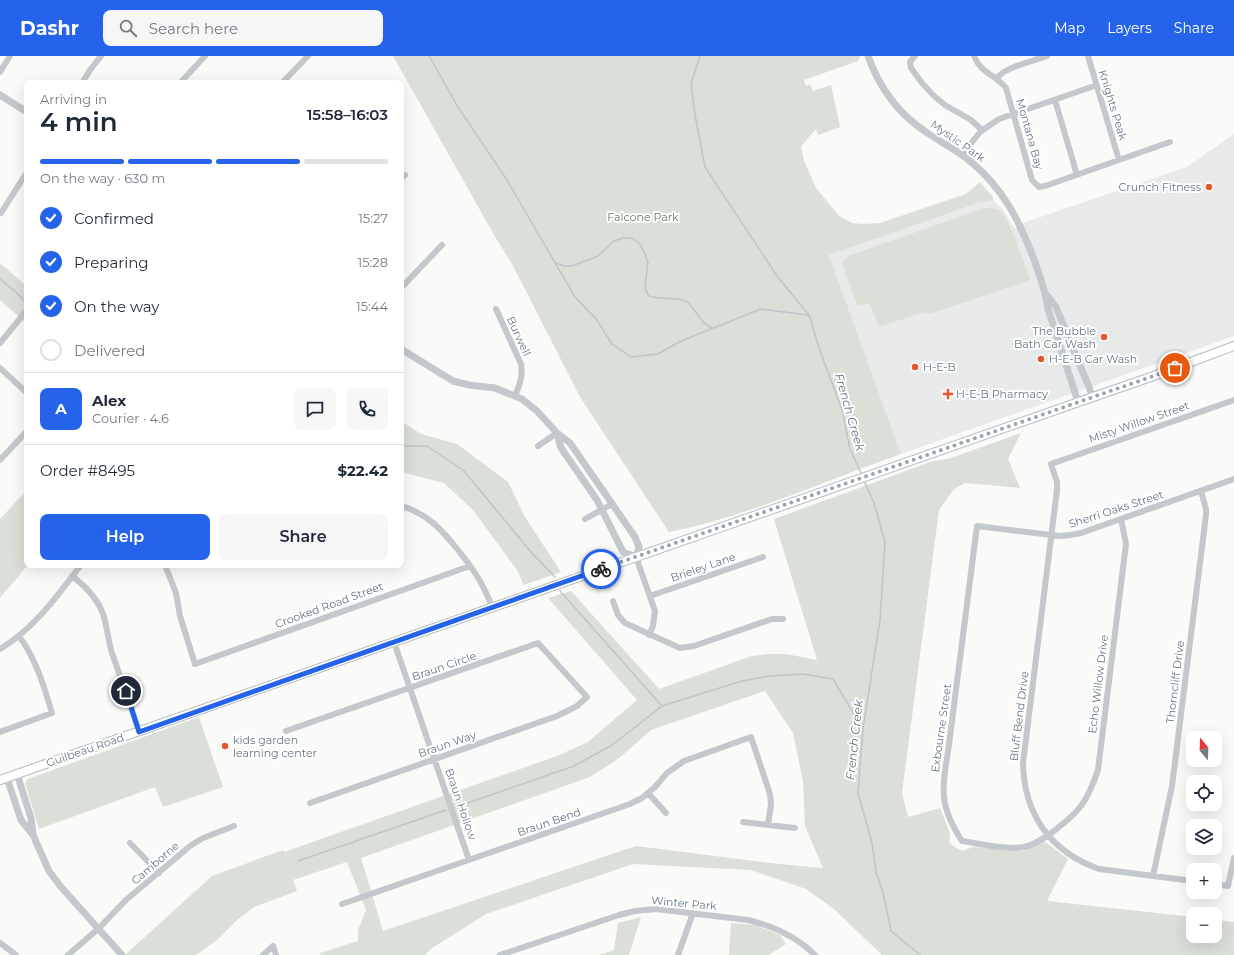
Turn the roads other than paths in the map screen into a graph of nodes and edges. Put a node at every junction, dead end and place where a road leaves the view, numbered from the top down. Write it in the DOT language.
graph roads {
  1 [pos="10,56"];
  2 [pos="102,56"];
  3 [pos="205,56"];
  4 [pos="308,56"];
  5 [pos="868,56"];
  6 [pos="915,56"];
  7 [pos="974,56"];
  8 [pos="1047,56"];
  9 [pos="1088,56"];
  10 [pos="0,72"];
  11 [pos="996,78"];
  12 [pos="84,80"];
  13 [pos="183,80"];
  14 [pos="285,80"];
  15 [pos="1097,85"];
  16 [pos="0,95"];
  17 [pos="1055,100"];
  18 [pos="24,110"];
  19 [pos="1014,114"];
  20 [pos="982,130"];
  21 [pos="1170,142"];
  22 [pos="962,155"];
  23 [pos="1119,160"];
  24 [pos="1077,175"];
  25 [pos="24,177"];
  26 [pos="1,213"];
  27 [pos="442,245"];
  28 [pos="404,285"];
  29 [pos="1046,294"];
  30 [pos="496,308"];
  31 [pos="24,314"];
  32 [pos="0,342"];
  33 [pos="1234,346"];
  34 [pos="404,351"];
  35 [pos="0,368"];
  36 [pos="24,390"];
  37 [pos="515,396"];
  38 [pos="1093,397"];
  39 [pos="1234,400"];
  40 [pos="1078,402"];
  41 [pos="557,433"];
  42 [pos="24,435"];
  43 [pos="538,446"];
  44 [pos="0,460"];
  45 [pos="1051,464"];
  46 [pos="1234,479"];
  47 [pos="1201,491"];
  48 [pos="612,504"];
  49 [pos="404,507"];
  50 [pos="602,509"];
  51 [pos="585,519"];
  52 [pos="1121,519"];
  53 [pos="977,526"];
  54 [pos="1051,535"];
  55 [pos="636,557"];
  56 [pos="763,557"];
  57 [pos="470,566"];
  58 [pos="79,568"];
  59 [pos="166,568"];
  60 [pos="72,576"];
  61 [pos="650,596"];
  62 [pos="613,601"];
  63 [pos="492,607"];
  64 [pos="783,619"];
  65 [pos="649,635"];
  66 [pos="19,636"];
  67 [pos="394,642"];
  68 [pos="0,649"];
  69 [pos="410,688"];
  70 [pos="587,697"];
  71 [pos="286,731"];
  72 [pos="0,732"];
  73 [pos="139,732"];
  74 [pos="435,759"];
  75 [pos="17,774"];
  76 [pos="3,779"];
  77 [pos="648,793"];
  78 [pos="310,802"];
  79 [pos="666,813"];
  80 [pos="743,822"];
  81 [pos="768,825"];
  82 [pos="234,826"];
  83 [pos="795,828"];
  84 [pos="33,835"];
  85 [pos="1048,835"];
  86 [pos="130,843"];
  87 [pos="1234,858"];
  88 [pos="469,860"];
  89 [pos="159,873"];
  90 [pos="1153,876"];
  91 [pos="1186,880"];
  92 [pos="1222,885"];
  93 [pos="342,904"];
  94 [pos="694,913"];
  95 [pos="98,929"];
  96 [pos="0,943"];
  97 [pos="16,955"];
  98 [pos="68,955"];
  99 [pos="122,955"];
  100 [pos="263,955"];
  101 [pos="276,955"];
  102 [pos="500,955"];
  103 [pos="678,955"];
  104 [pos="815,955"];
  1 -- 10 [label="street"];
  2 -- 12 [label="street"];
  3 -- 13 [label="street"];
  4 -- 14 [label="street"];
  5 -- 22 [label="street, Mystic Park"];
  6 -- 20 [label="street"];
  7 -- 11 [label="street, Montana Bay"];
  8 -- 11 [label="street"];
  9 -- 15 [label="street, Knights Peak"];
  11 -- 19 [label="street, Montana Bay"];
  15 -- 17 [label="street"];
  15 -- 23 [label="street, Knights Peak"];
  16 -- 18 [label="street"];
  17 -- 19 [label="street"];
  17 -- 24 [label="street"];
  19 -- 20 [label="street"];
  19 -- 24 [label="street, Montana Bay"];
  20 -- 22 [label="street"];
  21 -- 23 [label="street, Montana Bay"];
  22 -- 29 [label="street, Mystic Park"];
  23 -- 24 [label="street, Montana Bay"];
  25 -- 26 [label="street"];
  27 -- 28 [label="street"];
  29 -- 38 [label="street, Mystic Park"];
  29 -- 40 [label="street, Mystic Park"];
  30 -- 37 [label="street, Burwell"];
  31 -- 32 [label="street"];
  33 -- 38 [label="main road, Guilbeau Road"];
  34 -- 37 [label="street"];
  35 -- 36 [label="street"];
  37 -- 41 [label="street"];
  38 -- 40 [label="main road, Guilbeau Road"];
  39 -- 45 [label="street, Misty Willow Street"];
  40 -- 55 [label="main road, Guilbeau Road"];
  41 -- 43 [label="street"];
  41 -- 48 [label="street"];
  41 -- 50 [label="street"];
  42 -- 44 [label="street"];
  45 -- 54 [label="street, Bluff Bend Drive"];
  46 -- 47 [label="street, Sherri Oaks Street"];
  47 -- 52 [label="street, Sherri Oaks Street"];
  47 -- 90 [label="street, Thorncliff Drive"];
  48 -- 50 [label="street"];
  48 -- 55 [label="street"];
  49 -- 57 [label="street"];
  50 -- 51 [label="street"];
  50 -- 55 [label="street"];
  52 -- 54 [label="street, Sherri Oaks Street"];
  52 -- 85 [label="street, Echo Willow Drive"];
  53 -- 54 [label="street, Sherri Oaks Street"];
  53 -- 85 [label="street, Exbourne Street"];
  54 -- 85 [label="street, Bluff Bend Drive"];
  55 -- 61 [label="street"];
  55 -- 63 [label="main road, Guilbeau Road"];
  56 -- 61 [label="street, Brieley Lane"];
  57 -- 59 [label="street, Crooked Road Street"];
  57 -- 63 [label="street"];
  58 -- 60 [label="street"];
  60 -- 66 [label="street"];
  60 -- 73 [label="street"];
  61 -- 65 [label="street"];
  62 -- 65 [label="street"];
  63 -- 67 [label="main road, Guilbeau Road"];
  64 -- 65 [label="street"];
  66 -- 68 [label="street"];
  66 -- 72 [label="street"];
  67 -- 69 [label="street, Braun Hollow"];
  67 -- 73 [label="main road, Guilbeau Road"];
  69 -- 70 [label="street, Braun Circle"];
  69 -- 71 [label="street, Braun Circle"];
  69 -- 74 [label="street, Braun Hollow"];
  70 -- 74 [label="street, Braun Way"];
  73 -- 75 [label="main road, Guilbeau Road"];
  74 -- 78 [label="street, Braun Way"];
  74 -- 88 [label="street, Braun Hollow"];
  75 -- 76 [label="main road, Guilbeau Road"];
  75 -- 84 [label="street"];
  76 -- 84 [label="street"];
  77 -- 79 [label="street"];
  77 -- 81 [label="street, Braun Bend"];
  77 -- 88 [label="street, Braun Bend"];
  80 -- 81 [label="street"];
  81 -- 83 [label="street"];
  82 -- 89 [label="street, Camborne"];
  84 -- 95 [label="street"];
  85 -- 90 [label="street, Bluff Bend Drive"];
  86 -- 89 [label="street"];
  87 -- 92 [label="street"];
  88 -- 93 [label="street, Braun Bend"];
  89 -- 95 [label="street, Camborne"];
  90 -- 91 [label="street, Bluff Bend Drive"];
  94 -- 102 [label="street, Winter Park"];
  94 -- 103 [label="street"];
  94 -- 104 [label="street, Winter Park"];
  95 -- 98 [label="street, Camborne"];
  95 -- 99 [label="street"];
  96 -- 97 [label="street"];
  100 -- 101 [label="street"];
}
